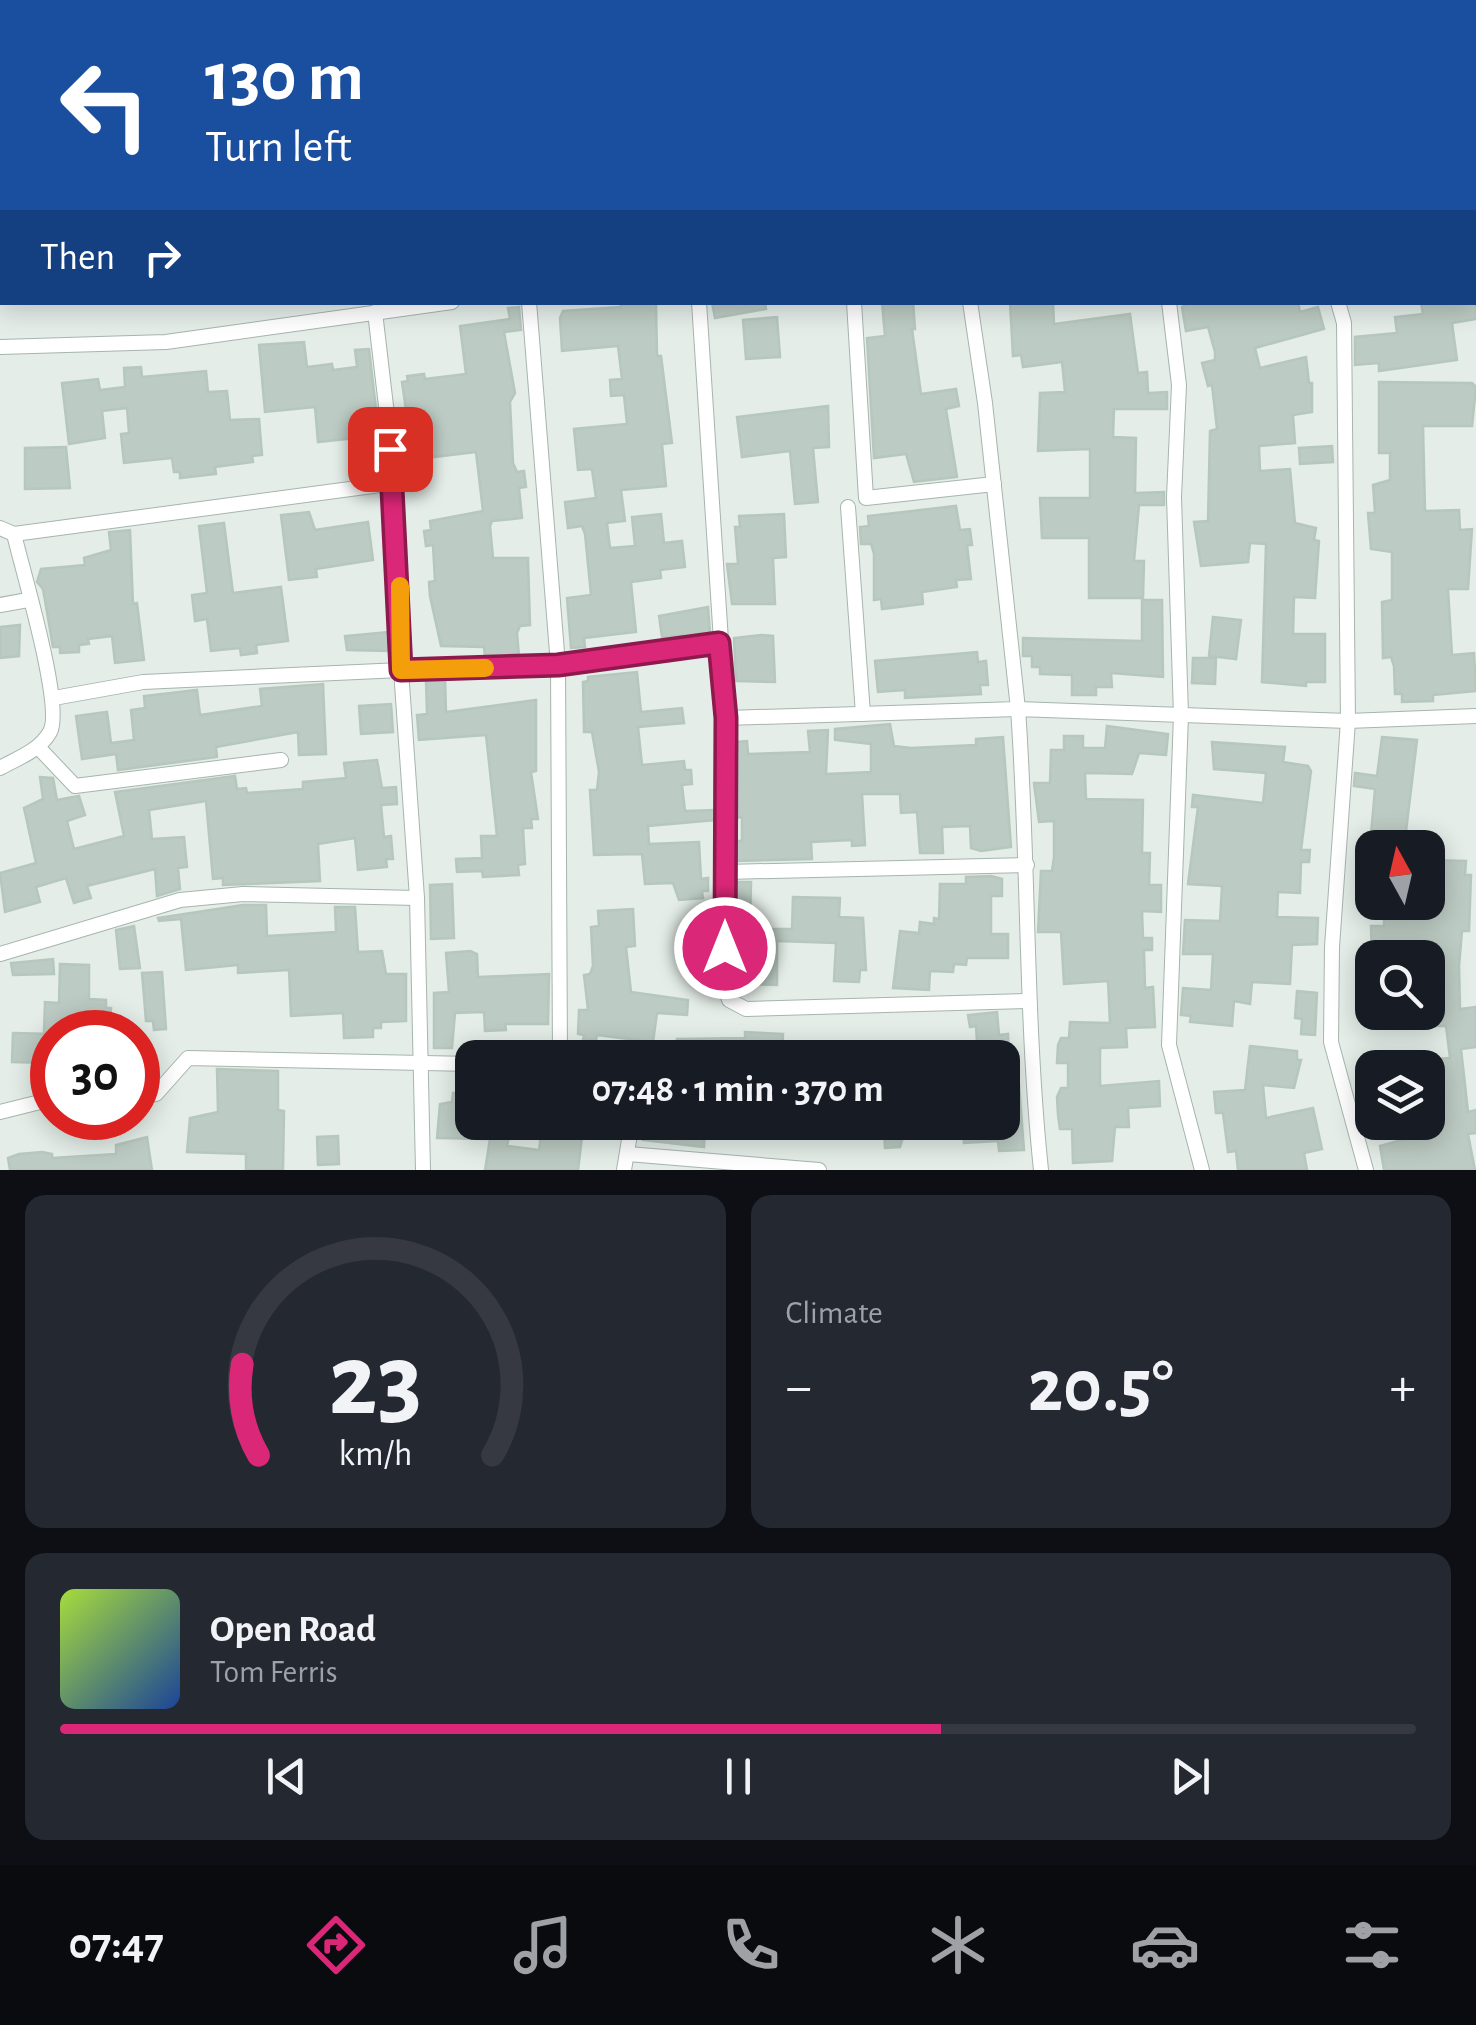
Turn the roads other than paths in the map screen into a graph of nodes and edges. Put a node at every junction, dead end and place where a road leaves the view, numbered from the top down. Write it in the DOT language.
graph roads {
  1 [pos="429,305"];
  2 [pos="529,305"];
  3 [pos="699,305"];
  4 [pos="854,305"];
  5 [pos="970,305"];
  6 [pos="1169,305"];
  7 [pos="1339,305"];
  8 [pos="375,312"];
  9 [pos="0,347"];
  10 [pos="394,483"];
  11 [pos="994,484"];
  12 [pos="848,507"];
  13 [pos="7,531"];
  14 [pos="28,600"];
  15 [pos="0,605"];
  16 [pos="719,643"];
  17 [pos="558,665"];
  18 [pos="401,670"];
  19 [pos="54,698"];
  20 [pos="1018,709"];
  21 [pos="863,714"];
  22 [pos="1181,715"];
  23 [pos="1476,716"];
  24 [pos="726,718"];
  25 [pos="1348,721"];
  26 [pos="38,748"];
  27 [pos="281,760"];
  28 [pos="0,768"];
  29 [pos="1027,864"];
  30 [pos="726,872"];
  31 [pos="417,898"];
  32 [pos="0,954"];
  33 [pos="1027,1001"];
  34 [pos="560,1040"];
  35 [pos="424,1062"];
  36 [pos="455,1063"];
  37 [pos="160,1090"];
  38 [pos="30,1104"];
  39 [pos="0,1112"];
  40 [pos="626,1162"];
  41 [pos="424,1170"];
  42 [pos="819,1170"];
  43 [pos="1021,1170"];
  44 [pos="1040,1170"];
  45 [pos="1202,1170"];
  46 [pos="1366,1170"];
  1 -- 8 [label="street"];
  2 -- 17 [label="street"];
  3 -- 16 [label="street"];
  4 -- 11 [label="street"];
  5 -- 11 [label="street"];
  6 -- 22 [label="street"];
  7 -- 25 [label="street"];
  8 -- 9 [label="street"];
  8 -- 10 [label="street"];
  10 -- 13 [label="street"];
  10 -- 18 [label="street"];
  11 -- 20 [label="street"];
  12 -- 21 [label="street"];
  13 -- 14 [label="street"];
  14 -- 15 [label="street"];
  14 -- 19 [label="street"];
  16 -- 17 [label="street"];
  16 -- 24 [label="street"];
  17 -- 18 [label="street"];
  17 -- 34 [label="street"];
  18 -- 19 [label="street"];
  18 -- 31 [label="street"];
  19 -- 26 [label="street"];
  20 -- 21 [label="street"];
  20 -- 22 [label="street"];
  20 -- 29 [label="street"];
  21 -- 24 [label="street"];
  22 -- 25 [label="street"];
  22 -- 45 [label="street"];
  23 -- 25 [label="street"];
  24 -- 30 [label="street"];
  25 -- 46 [label="street"];
  26 -- 27 [label="street"];
  26 -- 28 [label="street"];
  29 -- 30 [label="street"];
  29 -- 33 [label="street"];
  30 -- 33 [label="street"];
  31 -- 32 [label="street"];
  31 -- 35 [label="street"];
  33 -- 44 [label="street"];
  35 -- 36 [label="street"];
  35 -- 37 [label="street"];
  35 -- 41 [label="street"];
  38 -- 39 [label="street"];
  40 -- 42 [label="street"];
  43 -- 44 [label="street"];
}
